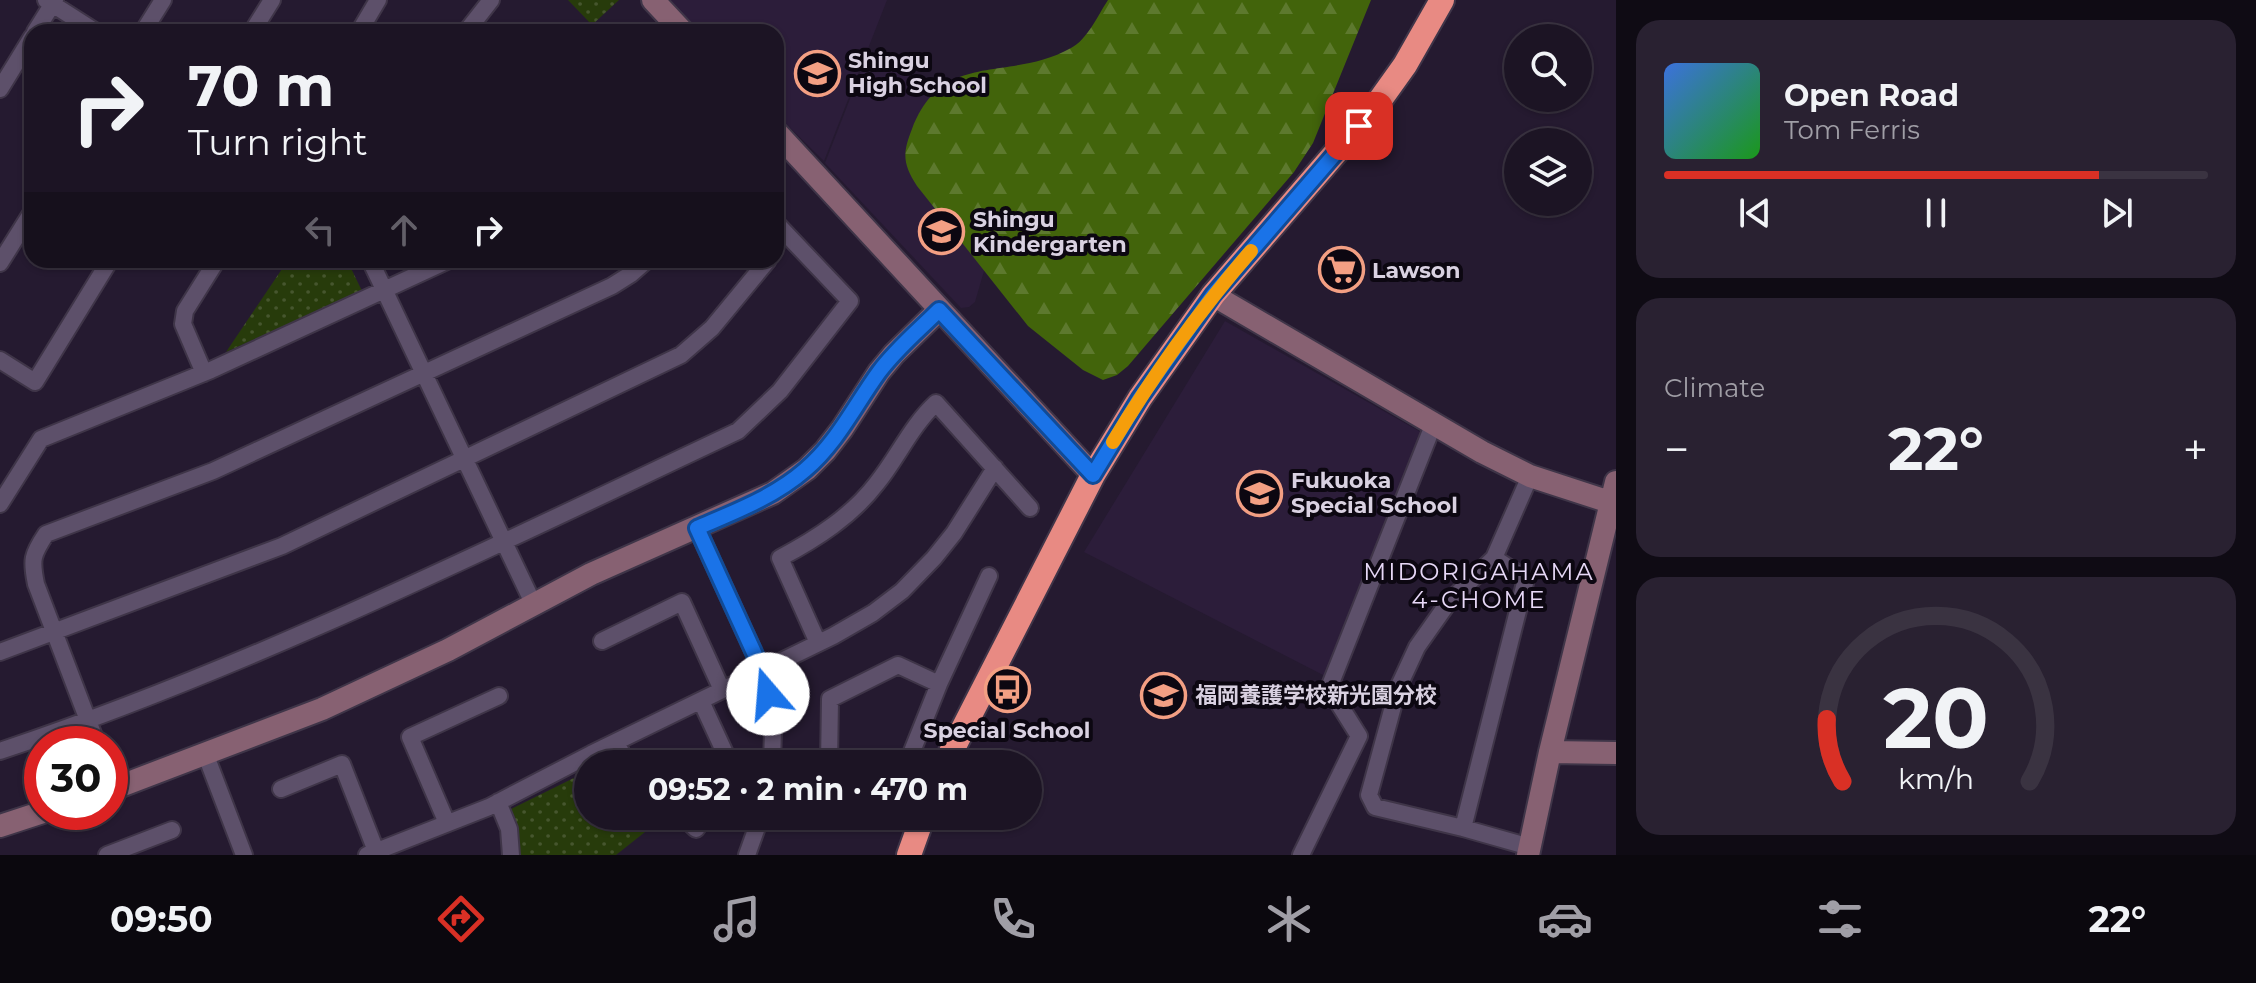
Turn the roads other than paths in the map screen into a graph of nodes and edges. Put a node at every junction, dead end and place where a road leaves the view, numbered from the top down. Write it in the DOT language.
graph roads {
  1 [pos="163,0"];
  2 [pos="272,0"];
  3 [pos="378,0"];
  4 [pos="491,0"];
  5 [pos="653,0"];
  6 [pos="1442,0"];
  7 [pos="51,1"];
  8 [pos="39,24"];
  9 [pos="84,24"];
  10 [pos="148,24"];
  11 [pos="257,24"];
  12 [pos="364,24"];
  13 [pos="472,24"];
  14 [pos="676,24"];
  15 [pos="24,50"];
  16 [pos="0,89"];
  17 [pos="784,141"];
  18 [pos="24,225"];
  19 [pos="784,231"];
  20 [pos="0,263"];
  21 [pos="105,268"];
  22 [pos="212,268"];
  23 [pos="374,268"];
  24 [pos="432,268"];
  25 [pos="638,268"];
  26 [pos="761,268"];
  27 [pos="385,291"];
  28 [pos="1213,295"];
  29 [pos="939,310"];
  30 [pos="0,360"];
  31 [pos="204,373"];
  32 [pos="425,374"];
  33 [pos="1434,423"];
  34 [pos="465,457"];
  35 [pos="995,468"];
  36 [pos="1093,475"];
  37 [pos="1530,476"];
  38 [pos="1614,497"];
  39 [pos="0,504"];
  40 [pos="1030,508"];
  41 [pos="697,528"];
  42 [pos="504,541"];
  43 [pos="1494,558"];
  44 [pos="989,576"];
  45 [pos="534,605"];
  46 [pos="54,631"];
  47 [pos="602,641"];
  48 [pos="818,643"];
  49 [pos="0,652"];
  50 [pos="762,670"];
  51 [pos="939,684"];
  52 [pos="722,690"];
  53 [pos="499,696"];
  54 [pos="701,701"];
  55 [pos="89,721"];
  56 [pos="91,726"];
  57 [pos="616,742"];
  58 [pos="620,750"];
  59 [pos="724,750"];
  60 [pos="772,750"];
  61 [pos="829,750"];
  62 [pos="913,750"];
  63 [pos="952,750"];
  64 [pos="0,751"];
  65 [pos="1550,752"];
  66 [pos="205,753"];
  67 [pos="1616,753"];
  68 [pos="128,782"];
  69 [pos="281,789"];
  70 [pos="498,802"];
  71 [pos="24,818"];
  72 [pos="447,823"];
  73 [pos="0,826"];
  74 [pos="1463,828"];
  75 [pos="172,830"];
  76 [pos="756,830"];
  77 [pos="918,830"];
  78 [pos="1529,851"];
  79 [pos="372,853"];
  80 [pos="107,855"];
  81 [pos="244,855"];
  82 [pos="511,855"];
  83 [pos="747,855"];
  84 [pos="909,855"];
  85 [pos="1301,855"];
  1 -- 10 [label="street"];
  2 -- 11 [label="street"];
  3 -- 12 [label="street"];
  4 -- 13 [label="street"];
  5 -- 14 [label="street"];
  6 -- 28 [label="highway"];
  7 -- 8 [label="street"];
  7 -- 9 [label="street"];
  15 -- 16 [label="street"];
  17 -- 29 [label="street"];
  18 -- 20 [label="street"];
  19 -- 42 [label="street"];
  21 -- 30 [label="street"];
  22 -- 31 [label="street"];
  23 -- 27 [label="street"];
  24 -- 27 [label="street"];
  25 -- 32 [label="street"];
  26 -- 34 [label="street"];
  27 -- 31 [label="street"];
  27 -- 32 [label="street"];
  28 -- 33 [label="street"];
  28 -- 36 [label="highway"];
  29 -- 36 [label="street"];
  29 -- 41 [label="street"];
  31 -- 39 [label="street"];
  32 -- 34 [label="street"];
  32 -- 46 [label="street"];
  33 -- 37 [label="street"];
  33 -- 85 [label="street"];
  34 -- 42 [label="street"];
  34 -- 46 [label="street"];
  35 -- 40 [label="street"];
  35 -- 48 [label="street"];
  35 -- 48 [label="street"];
  36 -- 63 [label="highway"];
  37 -- 38 [label="street"];
  37 -- 43 [label="street"];
  38 -- 65 [label="street"];
  41 -- 45 [label="street"];
  41 -- 50 [label="street"];
  42 -- 45 [label="street"];
  42 -- 55 [label="street"];
  43 -- 74 [label="street"];
  43 -- 74 [label="street"];
  44 -- 51 [label="street"];
  45 -- 66 [label="street"];
  46 -- 49 [label="street"];
  46 -- 55 [label="street"];
  47 -- 52 [label="street"];
  48 -- 50 [label="street"];
  50 -- 52 [label="street"];
  50 -- 60 [label="street"];
  51 -- 61 [label="street"];
  51 -- 62 [label="street"];
  52 -- 54 [label="street"];
  53 -- 72 [label="street"];
  54 -- 57 [label="street"];
  54 -- 59 [label="street"];
  55 -- 56 [label="street"];
  55 -- 64 [label="street"];
  57 -- 58 [label="street"];
  57 -- 70 [label="street"];
  65 -- 67 [label="street"];
  65 -- 78 [label="street"];
  66 -- 68 [label="street"];
  66 -- 81 [label="street"];
  69 -- 79 [label="street"];
  70 -- 72 [label="street"];
  70 -- 82 [label="street"];
  71 -- 73 [label="street"];
  72 -- 79 [label="street"];
  74 -- 78 [label="street"];
  75 -- 80 [label="street"];
  76 -- 83 [label="street"];
  77 -- 84 [label="highway"];
}
